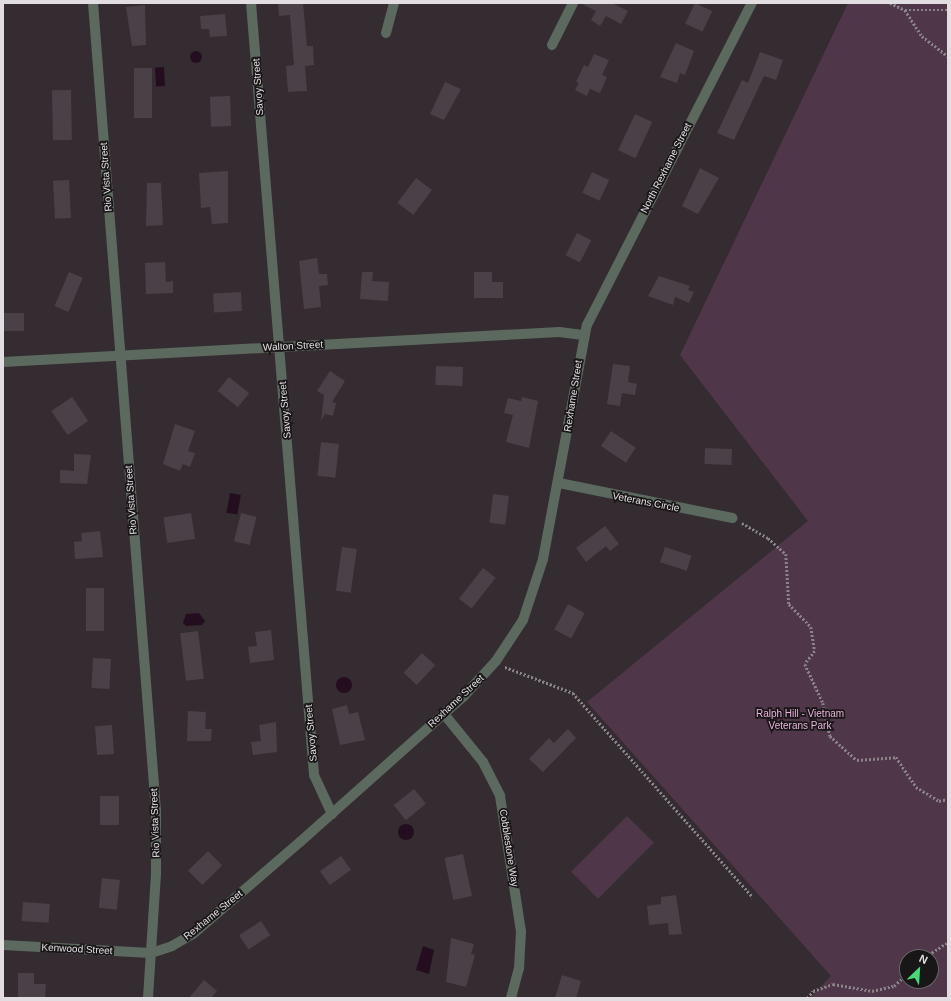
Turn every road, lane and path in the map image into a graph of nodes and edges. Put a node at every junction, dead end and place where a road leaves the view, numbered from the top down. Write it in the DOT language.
graph roads {
  1 [pos="93,3"];
  2 [pos="251,3"];
  3 [pos="394,3"];
  4 [pos="573,3"];
  5 [pos="752,3"];
  6 [pos="890,3"];
  7 [pos="905,10"];
  8 [pos="948,10"];
  9 [pos="386,33"];
  10 [pos="552,44"];
  11 [pos="948,56"];
  12 [pos="583,335"];
  13 [pos="280,346"];
  14 [pos="120,356"];
  15 [pos="3,362"];
  16 [pos="559,483"];
  17 [pos="733,518"];
  18 [pos="496,661"];
  19 [pos="444,714"];
  20 [pos="948,799"];
  21 [pos="332,814"];
  22 [pos="753,897"];
  23 [pos="948,942"];
  24 [pos="3,945"];
  25 [pos="937,949"];
  26 [pos="151,953"];
  27 [pos="899,981"];
  28 [pos="148,998"];
  29 [pos="511,998"];
  30 [pos="807,998"];
  1 -- 14 [label="street, Rio Vista Street"];
  2 -- 13 [label="street, Savoy Street"];
  3 -- 9 [label="street"];
  4 -- 10 [label="street"];
  5 -- 12 [label="street, North Rexhame Street"];
  6 -- 7 [label="path"];
  7 -- 8 [label="path"];
  7 -- 11 [label="path"];
  12 -- 13 [label="street, Walton Street"];
  12 -- 16 [label="street, Rexhame Street"];
  13 -- 14 [label="street, Walton Street"];
  13 -- 21 [label="street, Savoy Street"];
  14 -- 15 [label="street, Walton Street"];
  14 -- 26 [label="street, Rio Vista Street"];
  16 -- 17 [label="street, Veterans Circle"];
  16 -- 18 [label="street, Rexhame Street"];
  17 -- 20 [label="path"];
  18 -- 19 [label="street, Rexhame Street"];
  18 -- 22 [label="path"];
  19 -- 21 [label="street, Rexhame Street"];
  19 -- 29 [label="street, Cobblestone Way"];
  21 -- 26 [label="street, Rexhame Street"];
  23 -- 25 [label="path"];
  24 -- 26 [label="street, Kenwood Street"];
  26 -- 28 [label="street, Rio Vista Street"];
  27 -- 30 [label="path"];
}
